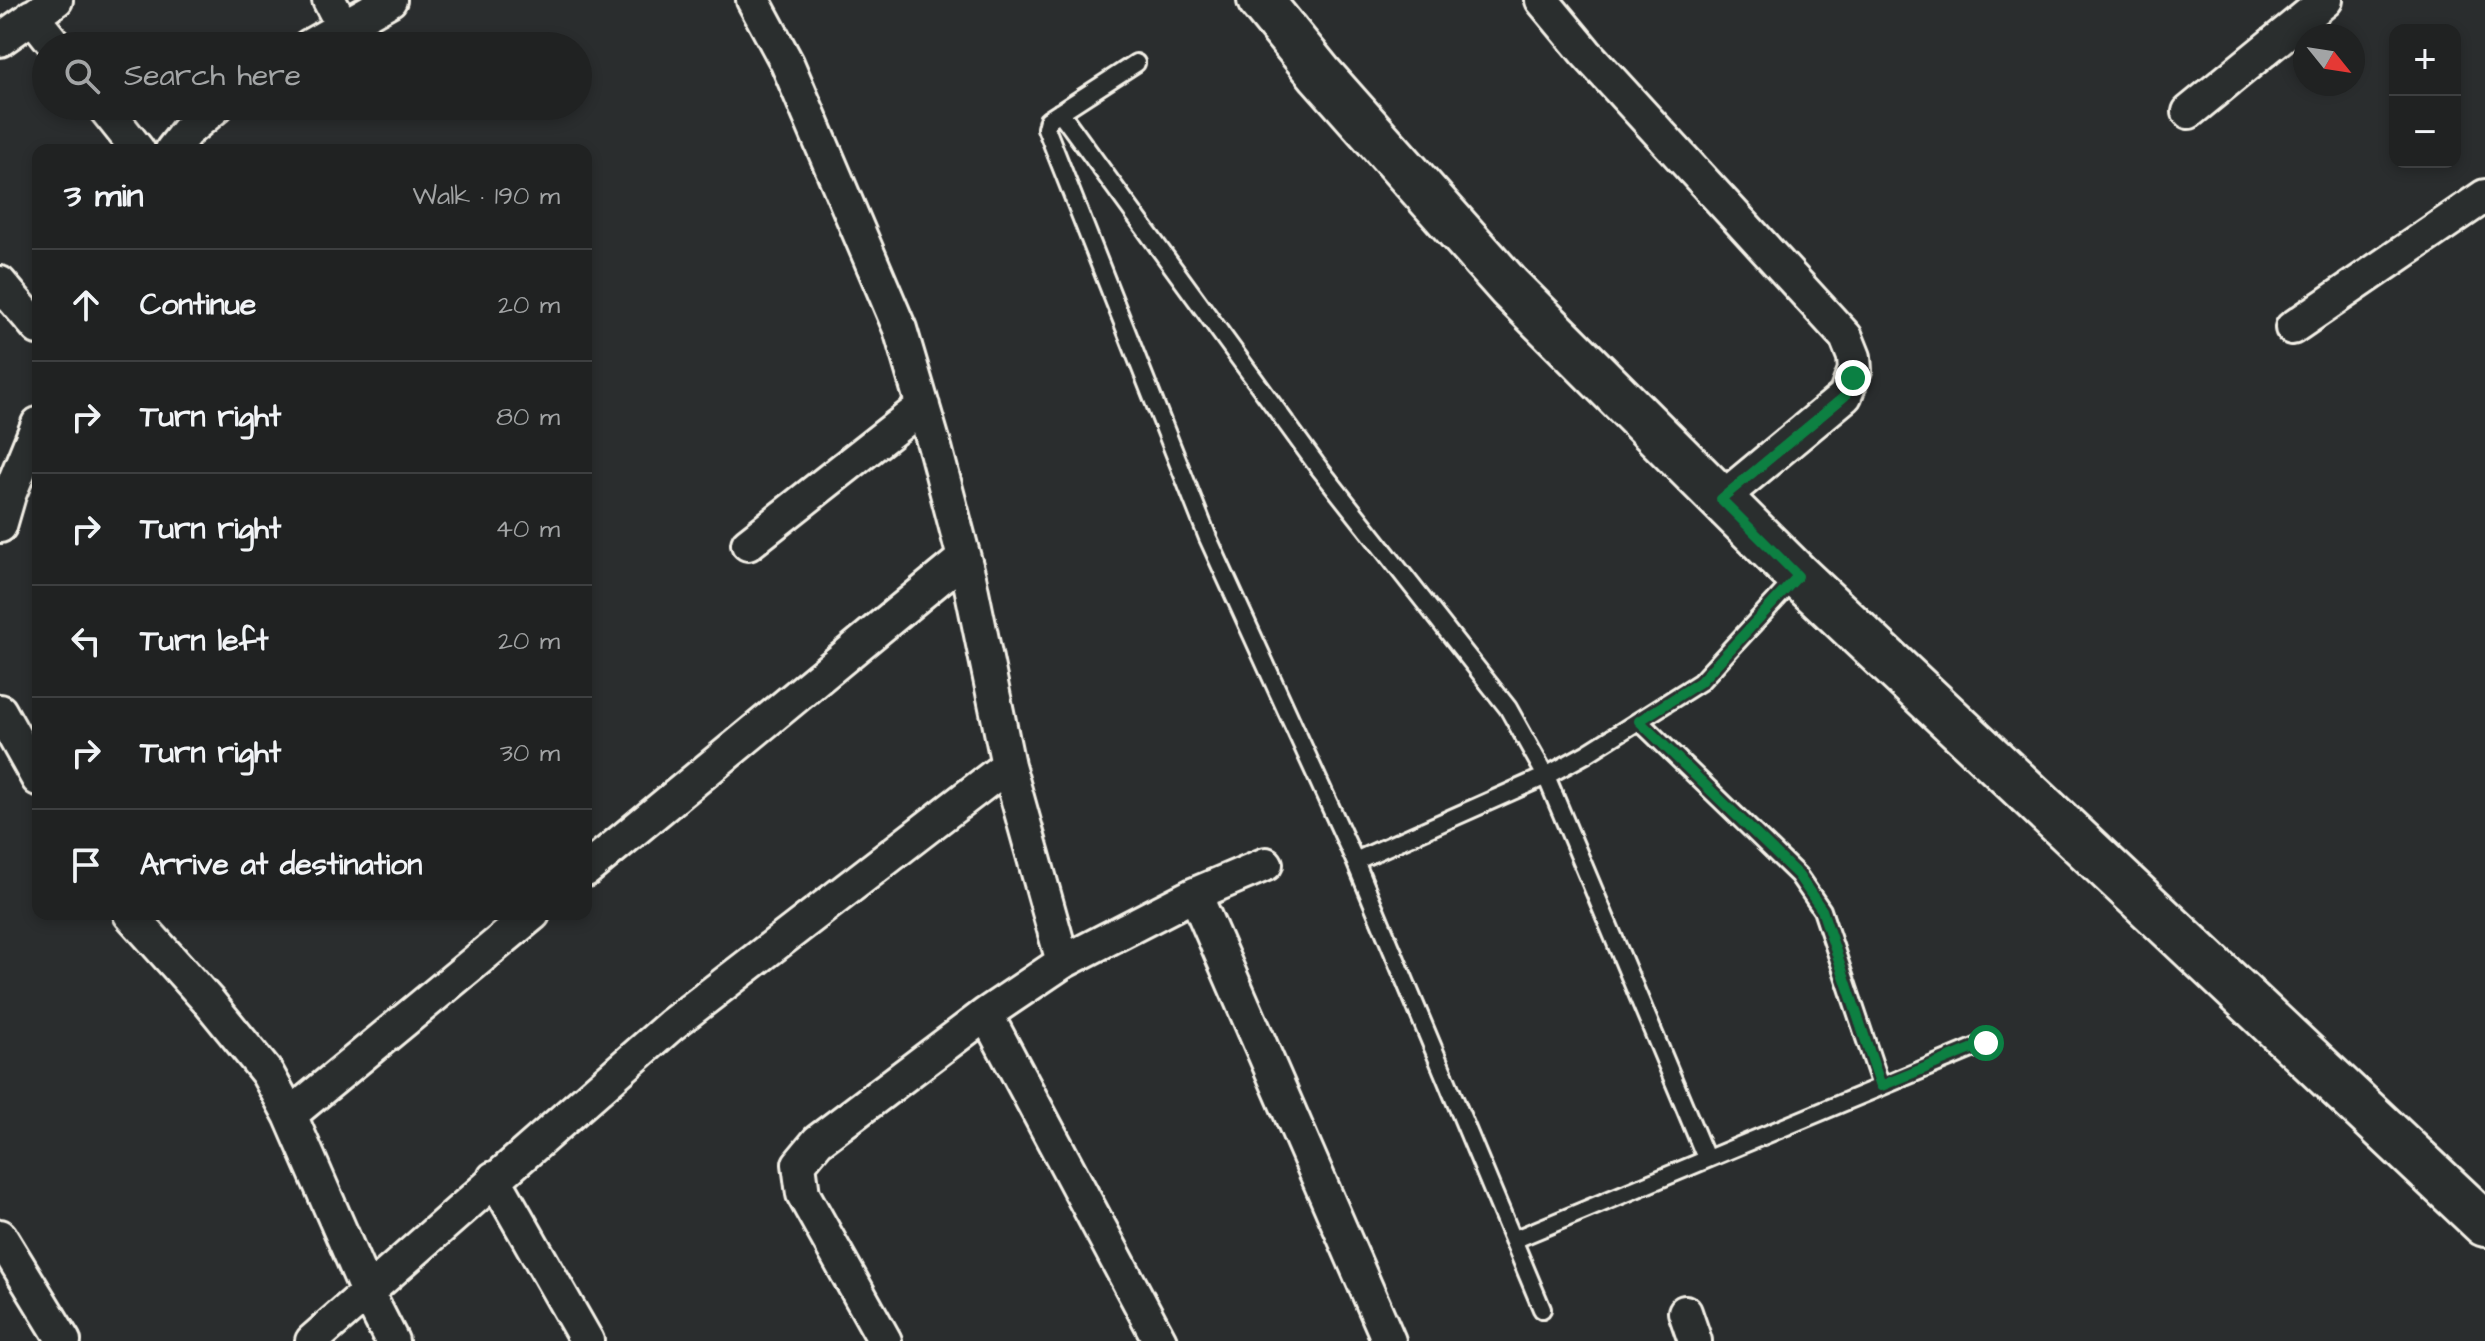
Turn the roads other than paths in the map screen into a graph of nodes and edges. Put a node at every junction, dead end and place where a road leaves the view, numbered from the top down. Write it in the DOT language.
graph roads {
  1 [pos="390,0"];
  2 [pos="753,0"];
  3 [pos="1260,0"];
  4 [pos="1542,0"];
  5 [pos="2326,0"];
  6 [pos="44,8"];
  7 [pos="336,14"];
  8 [pos="52,32"];
  9 [pos="321,32"];
  10 [pos="0,40"];
  11 [pos="1136,63"];
  12 [pos="1060,112"];
  13 [pos="2189,112"];
  14 [pos="114,120"];
  15 [pos="200,120"];
  16 [pos="133,144"];
  17 [pos="177,144"];
  18 [pos="2485,196"];
  19 [pos="0,283"];
  20 [pos="32,321"];
  21 [pos="2292,328"];
  22 [pos="923,406"];
  23 [pos="32,439"];
  24 [pos="1721,499"];
  25 [pos="0,526"];
  26 [pos="748,544"];
  27 [pos="964,558"];
  28 [pos="1798,576"];
  29 [pos="0,711"];
  30 [pos="1639,721"];
  31 [pos="1008,765"];
  32 [pos="32,768"];
  33 [pos="1546,776"];
  34 [pos="1355,861"];
  35 [pos="1266,864"];
  36 [pos="592,865"];
  37 [pos="1195,894"];
  38 [pos="135,920"];
  39 [pos="526,920"];
  40 [pos="1063,962"];
  41 [pos="986,1014"];
  42 [pos="1986,1043"];
  43 [pos="1881,1086"];
  44 [pos="290,1115"];
  45 [pos="1706,1158"];
  46 [pos="494,1178"];
  47 [pos="2485,1224"];
  48 [pos="0,1236"];
  49 [pos="1513,1240"];
  50 [pos="367,1292"];
  51 [pos="1542,1309"];
  52 [pos="64,1341"];
  53 [pos="312,1341"];
  54 [pos="392,1341"];
  55 [pos="587,1341"];
  56 [pos="885,1341"];
  57 [pos="1160,1341"];
  58 [pos="1389,1341"];
  1 -- 7 [label="street"];
  2 -- 22 [label="street"];
  3 -- 24 [label="street"];
  4 -- 24 [label="street"];
  5 -- 13 [label="street"];
  6 -- 8 [label="street"];
  6 -- 10 [label="street"];
  7 -- 9 [label="street"];
  11 -- 12 [label="lane"];
  12 -- 33 [label="lane"];
  12 -- 34 [label="lane"];
  14 -- 16 [label="street"];
  15 -- 17 [label="street"];
  18 -- 21 [label="street"];
  19 -- 20 [label="street"];
  22 -- 26 [label="street"];
  22 -- 27 [label="street"];
  23 -- 25 [label="street"];
  24 -- 28 [label="street"];
  27 -- 31 [label="street"];
  27 -- 36 [label="street"];
  28 -- 30 [label="lane"];
  28 -- 47 [label="street"];
  29 -- 32 [label="street"];
  30 -- 33 [label="lane"];
  30 -- 43 [label="lane"];
  31 -- 40 [label="street"];
  31 -- 46 [label="street"];
  33 -- 34 [label="lane"];
  33 -- 45 [label="lane"];
  34 -- 49 [label="lane"];
  35 -- 37 [label="street"];
  37 -- 40 [label="street"];
  37 -- 58 [label="street"];
  38 -- 44 [label="street"];
  39 -- 44 [label="street"];
  40 -- 41 [label="street"];
  41 -- 56 [label="street"];
  41 -- 57 [label="street"];
  42 -- 43 [label="lane"];
  43 -- 45 [label="lane"];
  44 -- 50 [label="street"];
  45 -- 49 [label="lane"];
  46 -- 50 [label="street"];
  46 -- 55 [label="street"];
  48 -- 52 [label="street"];
  49 -- 51 [label="lane"];
  50 -- 53 [label="street"];
  50 -- 54 [label="street"];
}
